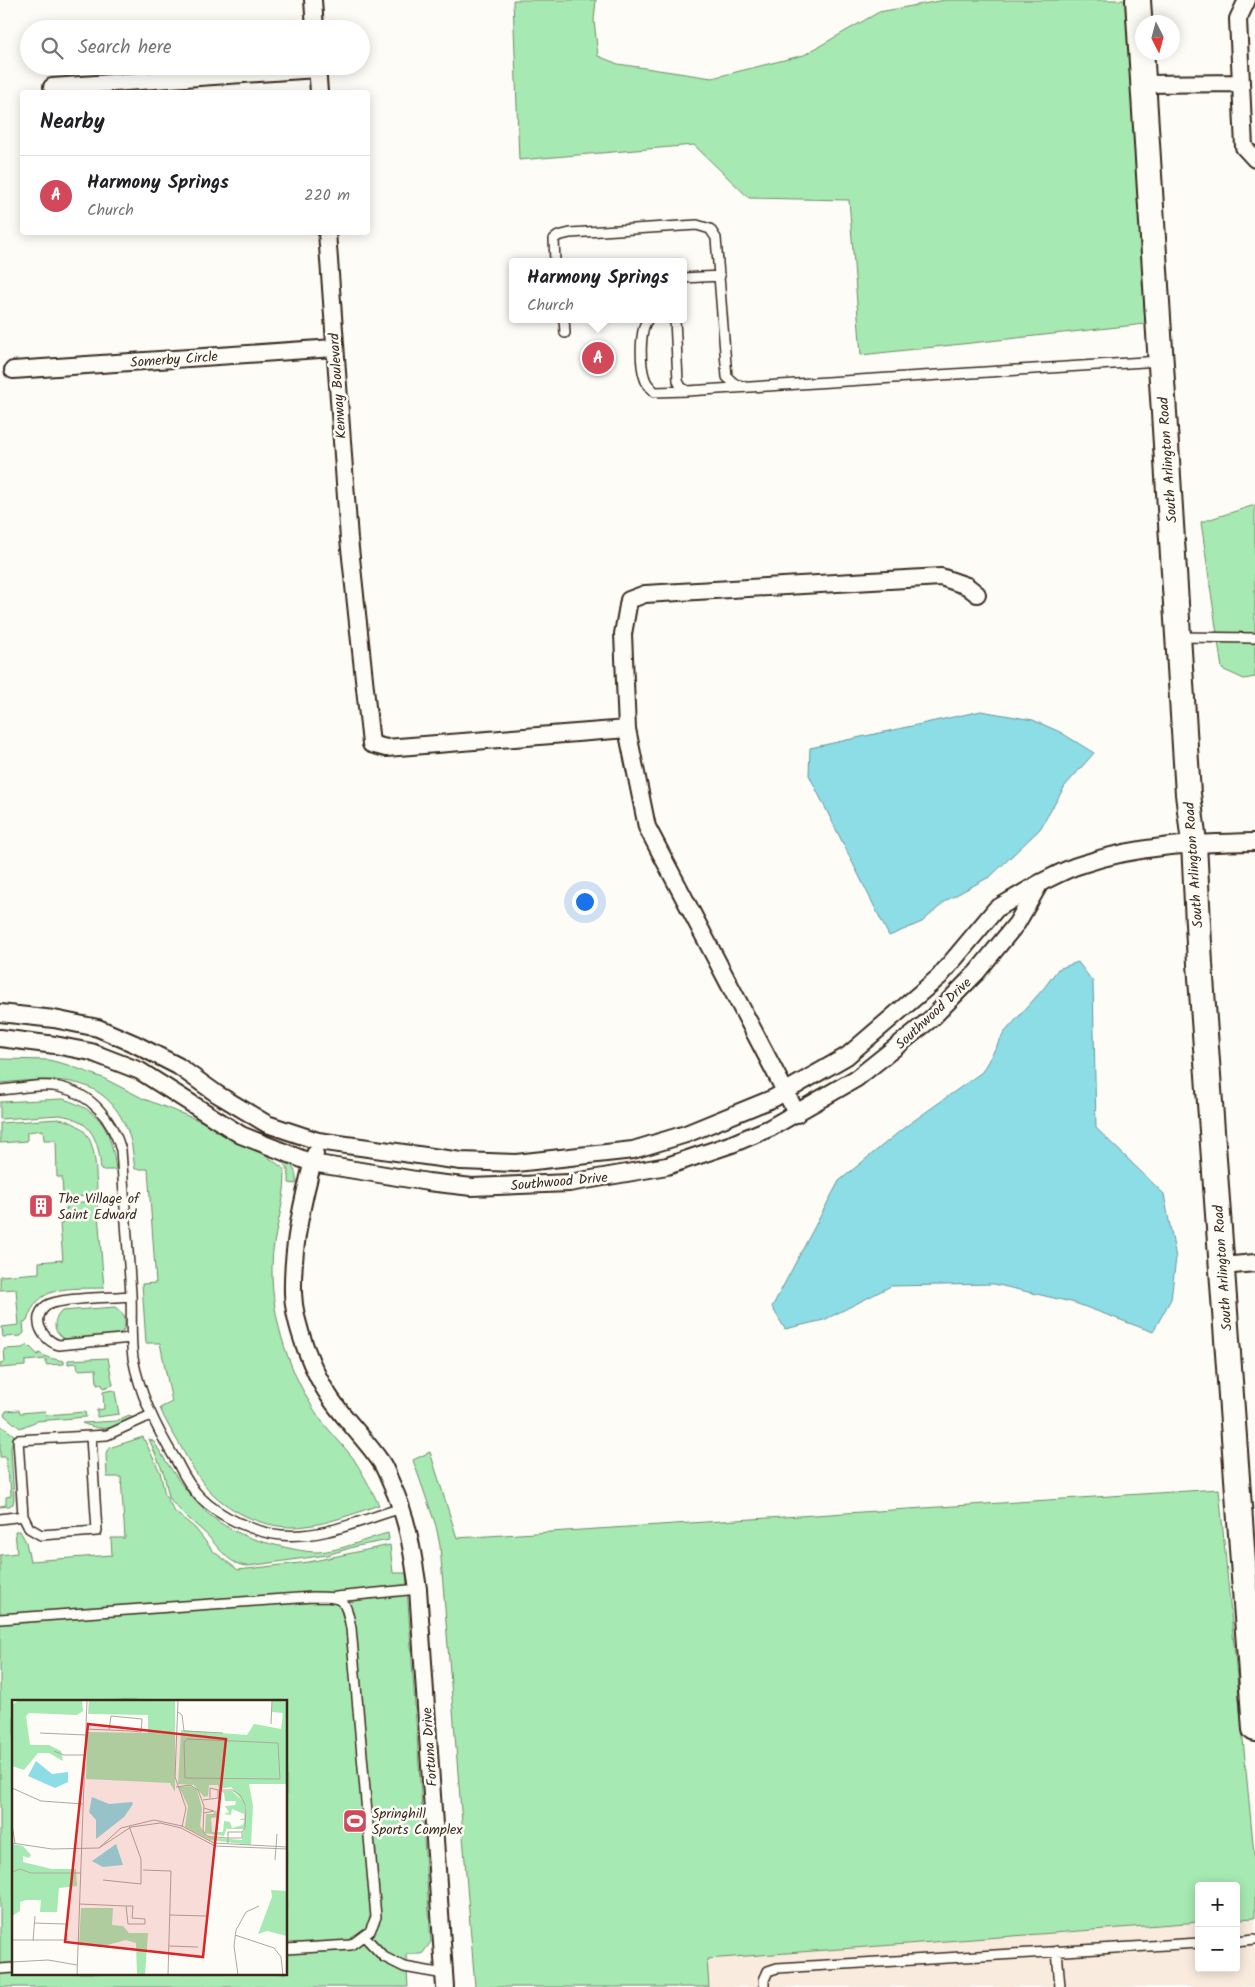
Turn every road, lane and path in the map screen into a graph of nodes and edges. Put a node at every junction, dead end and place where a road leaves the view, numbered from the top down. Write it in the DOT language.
graph roads {
  1 [pos="313,0"];
  2 [pos="1138,0"];
  3 [pos="1247,0"];
  4 [pos="314,20"];
  5 [pos="219,75"];
  6 [pos="318,75"];
  7 [pos="1241,83"];
  8 [pos="1143,84"];
  9 [pos="52,87"];
  10 [pos="319,90"];
  11 [pos="1255,159"];
  12 [pos="327,235"];
  13 [pos="555,258"];
  14 [pos="720,276"];
  15 [pos="687,278"];
  16 [pos="564,323"];
  17 [pos="645,323"];
  18 [pos="675,323"];
  19 [pos="565,333"];
  20 [pos="334,348"];
  21 [pos="1161,361"];
  22 [pos="13,370"];
  23 [pos="746,387"];
  24 [pos="687,391"];
  25 [pos="977,594"];
  26 [pos="1178,637"];
  27 [pos="1255,638"];
  28 [pos="627,729"];
  29 [pos="1255,842"];
  30 [pos="1194,843"];
  31 [pos="1040,883"];
  32 [pos="0,1013"];
  33 [pos="0,1038"];
  34 [pos="0,1090"];
  35 [pos="785,1092"];
  36 [pos="797,1114"];
  37 [pos="318,1141"];
  38 [pos="312,1163"];
  39 [pos="1255,1263"];
  40 [pos="1222,1266"];
  41 [pos="131,1296"];
  42 [pos="131,1338"];
  43 [pos="151,1415"];
  44 [pos="91,1437"];
  45 [pos="402,1508"];
  46 [pos="23,1516"];
  47 [pos="0,1518"];
  48 [pos="418,1589"];
  49 [pos="336,1597"];
  50 [pos="0,1619"];
  51 [pos="1254,1701"];
  52 [pos="1255,1729"];
  53 [pos="364,1936"];
  54 [pos="1255,1940"];
  55 [pos="1240,1941"];
  56 [pos="1195,1943"];
  57 [pos="288,1950"];
  58 [pos="1057,1951"];
  59 [pos="445,1981"];
  60 [pos="764,1987"];
  61 [pos="1060,1987"];
  1 -- 4 [label="street"];
  2 -- 8 [label="main road, South Arlington Road"];
  3 -- 7 [label="street"];
  5 -- 9 [label="street"];
  6 -- 10 [label="street"];
  7 -- 8 [label="street"];
  7 -- 11 [label="street"];
  8 -- 21 [label="main road, South Arlington Road"];
  12 -- 20 [label="street, Kenway Boulevard"];
  13 -- 14 [label="lane"];
  14 -- 15 [label="lane"];
  14 -- 23 [label="lane"];
  16 -- 19 [label="lane"];
  17 -- 24 [label="lane"];
  18 -- 24 [label="lane"];
  20 -- 22 [label="street, Somerby Circle"];
  20 -- 28 [label="street, Kenway Boulevard"];
  21 -- 23 [label="lane"];
  21 -- 26 [label="main road, South Arlington Road"];
  23 -- 24 [label="lane"];
  25 -- 28 [label="street"];
  26 -- 27 [label="lane"];
  26 -- 30 [label="main road, South Arlington Road"];
  28 -- 35 [label="street"];
  29 -- 30 [label="street, Southwood Drive"];
  30 -- 31 [label="street, Southwood Drive"];
  30 -- 40 [label="main road, South Arlington Road"];
  31 -- 35 [label="street, Southwood Drive"];
  31 -- 36 [label="street, Southwood Drive"];
  32 -- 37 [label="street, Southwood Drive"];
  33 -- 38 [label="street, Southwood Drive"];
  34 -- 41 [label="lane"];
  35 -- 36 [label="street"];
  35 -- 37 [label="street, Southwood Drive"];
  36 -- 38 [label="street, Southwood Drive"];
  37 -- 38 [label="street, Fortuna Drive"];
  38 -- 45 [label="street, Fortuna Drive"];
  39 -- 40 [label="street"];
  40 -- 51 [label="main road, South Arlington Road"];
  41 -- 42 [label="lane"];
  41 -- 42 [label="lane"];
  42 -- 43 [label="lane"];
  43 -- 44 [label="lane"];
  43 -- 45 [label="lane"];
  44 -- 46 [label="lane"];
  44 -- 46 [label="lane"];
  45 -- 48 [label="street, Fortuna Drive"];
  46 -- 47 [label="lane"];
  48 -- 49 [label="lane"];
  48 -- 59 [label="street, Fortuna Drive"];
  49 -- 50 [label="lane"];
  49 -- 53 [label="lane"];
  51 -- 52 [label="main road, South Arlington Road"];
  53 -- 57 [label="lane"];
  53 -- 59 [label="lane"];
  54 -- 55 [label="lane"];
  56 -- 58 [label="lane"];
  58 -- 60 [label="lane"];
  58 -- 61 [label="lane"];
}
